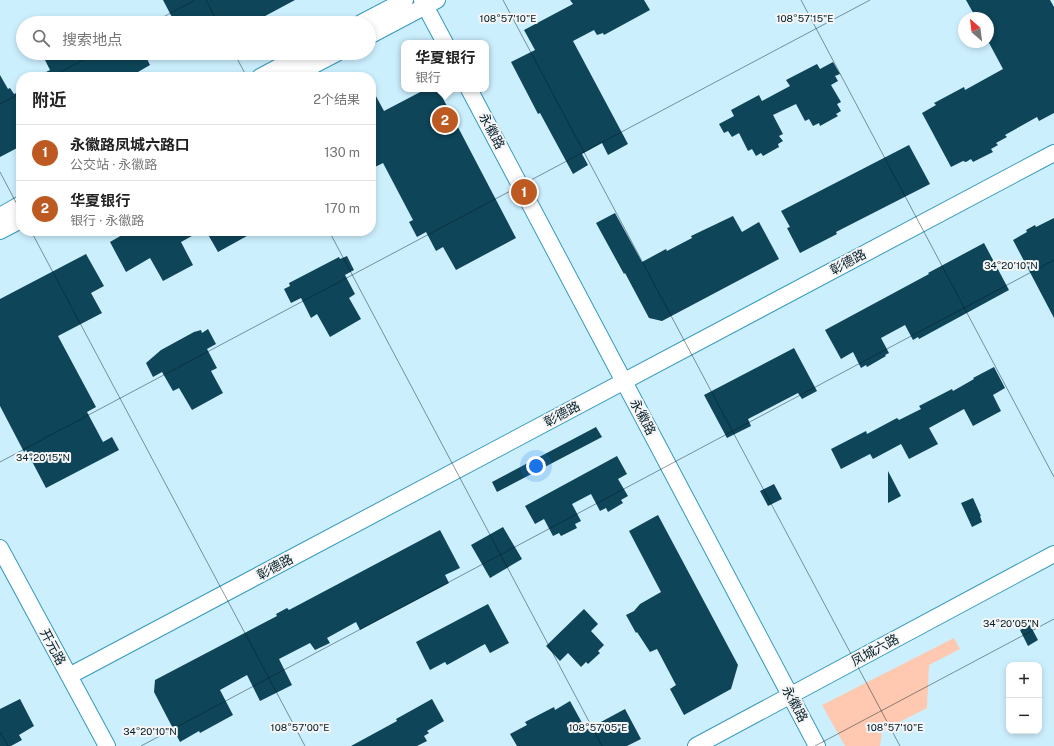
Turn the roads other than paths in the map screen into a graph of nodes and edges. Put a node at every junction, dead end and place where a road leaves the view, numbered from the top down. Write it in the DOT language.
graph roads {
  1 [pos="404,0"];
  2 [pos="428,2"];
  3 [pos="374,16"];
  4 [pos="376,32"];
  5 [pos="444,40"];
  6 [pos="292,60"];
  7 [pos="324,60"];
  8 [pos="269,72"];
  9 [pos="301,72"];
  10 [pos="471,92"];
  11 [pos="1054,153"];
  12 [pos="16,207"];
  13 [pos="0,216"];
  14 [pos="16,223"];
  15 [pos="0,232"];
  16 [pos="624,381"];
  17 [pos="0,548"];
  18 [pos="1054,554"];
  19 [pos="69,676"];
  20 [pos="790,695"];
  21 [pos="107,746"];
  22 [pos="696,746"];
  23 [pos="817,746"];
  1 -- 3 [label="street"];
  2 -- 4 [label="street"];
  2 -- 5 [label="street"];
  6 -- 8 [label="street"];
  7 -- 9 [label="street"];
  10 -- 16 [label="street, 永徽路"];
  11 -- 16 [label="street, 彰德路"];
  12 -- 13 [label="street"];
  14 -- 15 [label="street"];
  16 -- 19 [label="street, 彰德路"];
  16 -- 20 [label="street, 永徽路"];
  17 -- 19 [label="street, 开元路"];
  18 -- 20 [label="street, 凤城六路"];
  19 -- 21 [label="street, 开元路"];
  20 -- 22 [label="street, 凤城六路"];
  20 -- 23 [label="street, 永徽路"];
}
